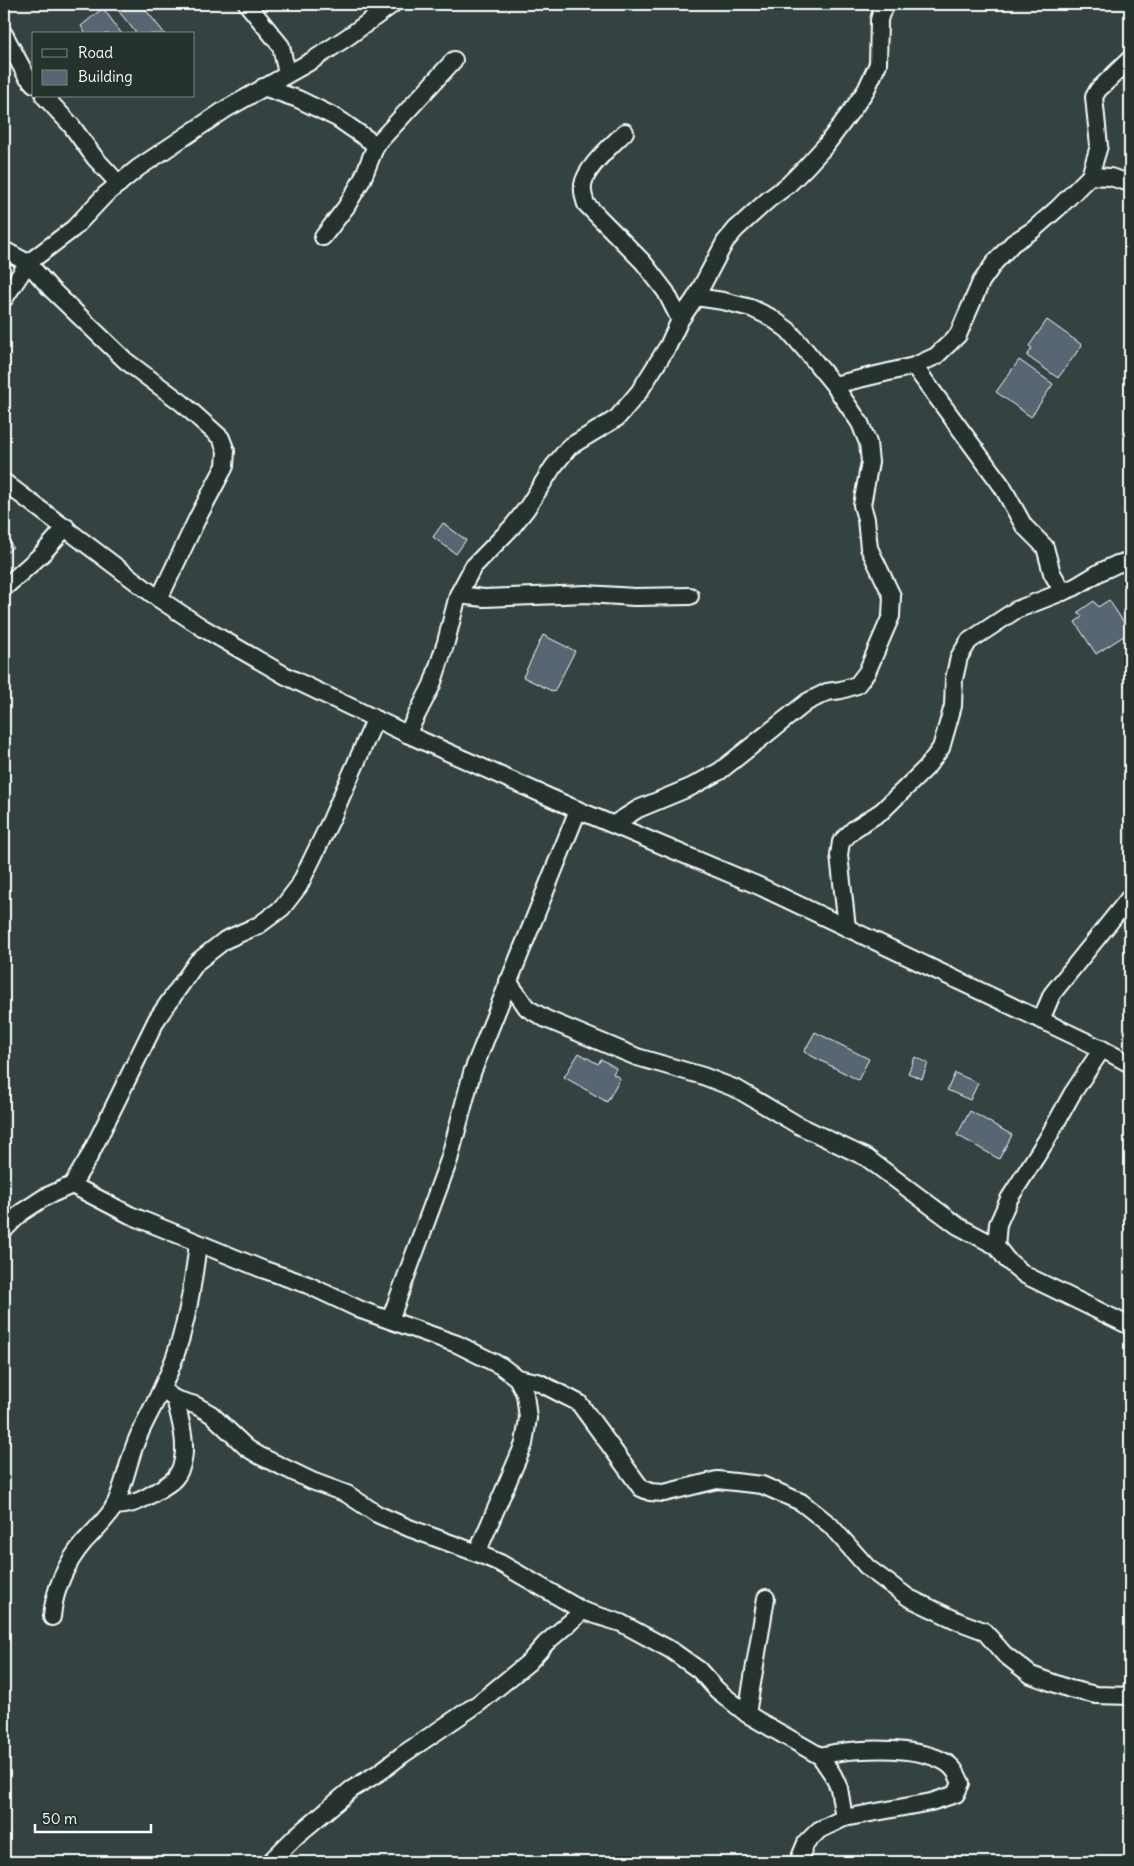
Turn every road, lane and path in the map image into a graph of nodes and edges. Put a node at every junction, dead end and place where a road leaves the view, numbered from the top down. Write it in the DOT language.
graph roads {
  1 [pos="247,4"];
  2 [pos="393,4"];
  3 [pos="887,4"];
  4 [pos="4,34"];
  5 [pos="1130,59"];
  6 [pos="454,60"];
  7 [pos="287,74"];
  8 [pos="32,82"];
  9 [pos="263,87"];
  10 [pos="46,98"];
  11 [pos="625,132"];
  12 [pos="376,145"];
  13 [pos="1090,176"];
  14 [pos="1130,183"];
  15 [pos="119,184"];
  16 [pos="323,237"];
  17 [pos="4,250"];
  18 [pos="28,263"];
  19 [pos="696,297"];
  20 [pos="4,299"];
  21 [pos="680,320"];
  22 [pos="914,366"];
  23 [pos="834,385"];
  24 [pos="4,482"];
  25 [pos="66,527"];
  26 [pos="1130,561"];
  27 [pos="1052,573"];
  28 [pos="4,588"];
  29 [pos="1063,592"];
  30 [pos="458,595"];
  31 [pos="690,596"];
  32 [pos="1045,598"];
  33 [pos="159,599"];
  34 [pos="375,720"];
  35 [pos="407,734"];
  36 [pos="578,810"];
  37 [pos="614,824"];
  38 [pos="1130,897"];
  39 [pos="847,928"];
  40 [pos="508,981"];
  41 [pos="1041,1020"];
  42 [pos="1102,1049"];
  43 [pos="1130,1064"];
  44 [pos="72,1185"];
  45 [pos="4,1230"];
  46 [pos="198,1243"];
  47 [pos="996,1246"];
  48 [pos="390,1320"];
  49 [pos="1130,1326"];
  50 [pos="517,1378"];
  51 [pos="162,1390"];
  52 [pos="175,1399"];
  53 [pos="114,1506"];
  54 [pos="477,1553"];
  55 [pos="766,1598"];
  56 [pos="583,1611"];
  57 [pos="52,1617"];
  58 [pos="1130,1696"];
  59 [pos="747,1714"];
  60 [pos="820,1756"];
  61 [pos="844,1818"];
  62 [pos="270,1862"];
  63 [pos="798,1862"];
  1 -- 7 [label="street"];
  2 -- 7 [label="street"];
  3 -- 19 [label="street"];
  4 -- 8 [label="street"];
  5 -- 13 [label="street"];
  6 -- 12 [label="street"];
  7 -- 9 [label="street"];
  9 -- 12 [label="street"];
  9 -- 15 [label="street"];
  10 -- 15 [label="street"];
  11 -- 21 [label="street"];
  12 -- 16 [label="street"];
  13 -- 14 [label="street"];
  13 -- 22 [label="street"];
  15 -- 18 [label="street"];
  17 -- 18 [label="street"];
  18 -- 20 [label="street"];
  18 -- 33 [label="street"];
  19 -- 21 [label="street"];
  19 -- 23 [label="street"];
  21 -- 30 [label="street"];
  22 -- 23 [label="street"];
  22 -- 27 [label="street"];
  23 -- 37 [label="street"];
  24 -- 25 [label="street"];
  25 -- 28 [label="street"];
  25 -- 33 [label="street"];
  26 -- 29 [label="street"];
  27 -- 29 [label="street"];
  27 -- 32 [label="street"];
  29 -- 32 [label="street"];
  30 -- 31 [label="street"];
  30 -- 35 [label="street"];
  32 -- 39 [label="street"];
  33 -- 34 [label="street"];
  34 -- 35 [label="street"];
  34 -- 44 [label="street"];
  35 -- 36 [label="street"];
  36 -- 37 [label="street"];
  36 -- 40 [label="street"];
  37 -- 39 [label="street"];
  38 -- 41 [label="street"];
  39 -- 41 [label="street"];
  40 -- 47 [label="street"];
  40 -- 48 [label="street"];
  41 -- 42 [label="street"];
  42 -- 43 [label="street"];
  42 -- 47 [label="street"];
  44 -- 45 [label="street"];
  44 -- 46 [label="street"];
  46 -- 48 [label="street"];
  46 -- 51 [label="street"];
  47 -- 49 [label="street"];
  48 -- 50 [label="street"];
  50 -- 54 [label="street"];
  50 -- 58 [label="street"];
  51 -- 52 [label="street"];
  51 -- 53 [label="street"];
  52 -- 53 [label="street"];
  52 -- 54 [label="street"];
  53 -- 57 [label="street"];
  54 -- 56 [label="street"];
  55 -- 59 [label="street"];
  56 -- 59 [label="street"];
  56 -- 62 [label="street"];
  59 -- 60 [label="street"];
  60 -- 61 [label="street"];
  60 -- 61 [label="street"];
  61 -- 63 [label="street"];
}
